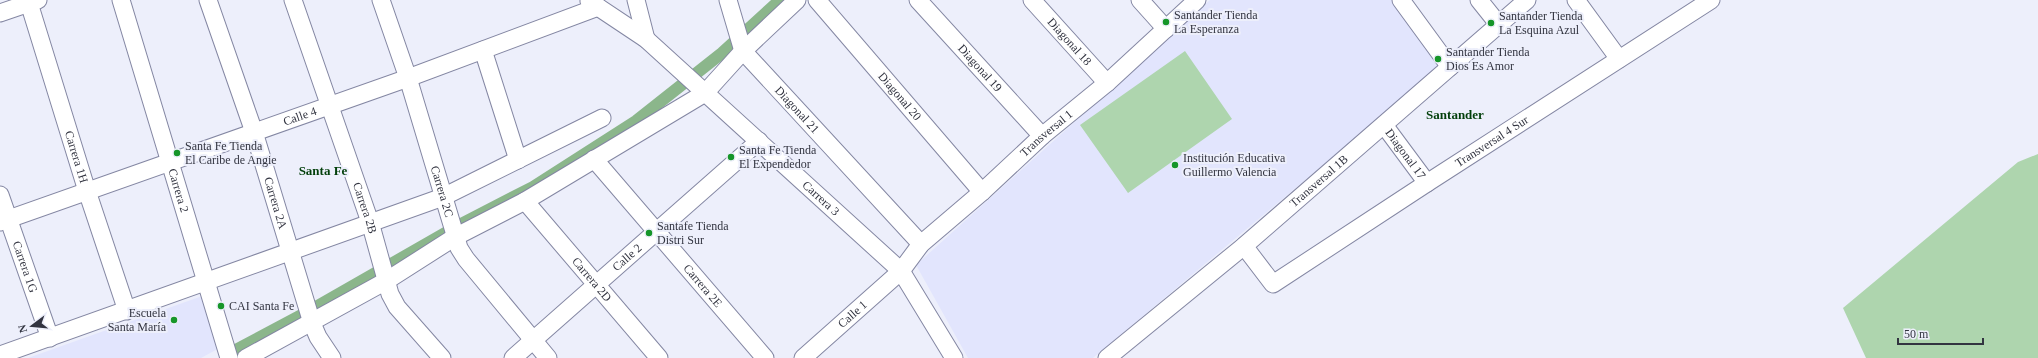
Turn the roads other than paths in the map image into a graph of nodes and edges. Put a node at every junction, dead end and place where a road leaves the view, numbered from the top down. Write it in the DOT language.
graph roads {
  1 [pos="121,0"];
  2 [pos="208,0"];
  3 [pos="293,0"];
  4 [pos="381,0"];
  5 [pos="636,0"];
  6 [pos="728,0"];
  7 [pos="797,0"];
  8 [pos="817,0"];
  9 [pos="918,0"];
  10 [pos="1032,0"];
  11 [pos="1140,0"];
  12 [pos="1197,0"];
  13 [pos="1401,0"];
  14 [pos="1479,0"];
  15 [pos="1527,0"];
  16 [pos="1711,0"];
  17 [pos="34,2"];
  18 [pos="1584,2"];
  19 [pos="593,4"];
  20 [pos="0,13"];
  21 [pos="1499,25"];
  22 [pos="1166,29"];
  23 [pos="646,39"];
  24 [pos="740,41"];
  25 [pos="483,50"];
  26 [pos="1619,59"];
  27 [pos="1450,67"];
  28 [pos="408,78"];
  29 [pos="1107,83"];
  30 [pos="702,90"];
  31 [pos="331,106"];
  32 [pos="602,118"];
  33 [pos="1384,125"];
  34 [pos="254,132"];
  35 [pos="1042,136"];
  36 [pos="759,141"];
  37 [pos="594,159"];
  38 [pos="518,160"];
  39 [pos="171,162"];
  40 [pos="1427,183"];
  41 [pos="87,191"];
  42 [pos="982,192"];
  43 [pos="0,195"];
  44 [pos="525,201"];
  45 [pos="445,204"];
  46 [pos="4,220"];
  47 [pos="370,222"];
  48 [pos="657,231"];
  49 [pos="455,235"];
  50 [pos="921,244"];
  51 [pos="1244,246"];
  52 [pos="291,250"];
  53 [pos="901,271"];
  54 [pos="385,279"];
  55 [pos="206,283"];
  56 [pos="596,285"];
  57 [pos="127,311"];
  58 [pos="311,321"];
  59 [pos="50,338"];
  60 [pos="533,341"];
  61 [pos="226,349"];
  62 [pos="0,355"];
  63 [pos="246,358"];
  64 [pos="332,358"];
  65 [pos="442,358"];
  66 [pos="513,358"];
  67 [pos="548,358"];
  68 [pos="659,358"];
  69 [pos="765,358"];
  70 [pos="803,358"];
  71 [pos="954,358"];
  72 [pos="1107,358"];
  1 -- 39 [label="street, Carrera 2"];
  2 -- 34 [label="street, Carrera 2A"];
  3 -- 31 [label="street, Carrera 2B"];
  4 -- 28 [label="street, Carrera 2C"];
  5 -- 23 [label="street"];
  6 -- 24 [label="street, Diagonal 21"];
  7 -- 24 [label="street"];
  8 -- 42 [label="street, Diagonal 20"];
  9 -- 35 [label="street, Diagonal 19"];
  10 -- 29 [label="street, Diagonal 18"];
  11 -- 22 [label="street"];
  12 -- 22 [label="street, Transversal 1"];
  13 -- 27 [label="street"];
  14 -- 21 [label="street"];
  15 -- 21 [label="street, Transversal 1B"];
  16 -- 26 [label="street, Transversal 4 Sur"];
  17 -- 20 [label="street"];
  17 -- 41 [label="street, Carrera 1H"];
  18 -- 26 [label="street"];
  19 -- 23 [label="street, Carrera 3"];
  19 -- 25 [label="street, Calle 4"];
  21 -- 27 [label="street, Transversal 1B"];
  22 -- 29 [label="street, Transversal 1"];
  23 -- 30 [label="street, Carrera 3"];
  24 -- 30 [label="street"];
  24 -- 50 [label="street, Diagonal 21"];
  25 -- 28 [label="street, Calle 4"];
  25 -- 38 [label="street"];
  26 -- 40 [label="street, Transversal 4 Sur"];
  27 -- 33 [label="street, Transversal 1B"];
  28 -- 31 [label="street, Calle 4"];
  28 -- 45 [label="street, Carrera 2C"];
  29 -- 35 [label="street, Transversal 1"];
  30 -- 36 [label="street, Carrera 3"];
  30 -- 37 [label="street"];
  31 -- 34 [label="street, Calle 4"];
  31 -- 47 [label="street, Carrera 2B"];
  32 -- 38 [label="street"];
  33 -- 40 [label="street, Diagonal 17"];
  33 -- 51 [label="street, Transversal 1B"];
  34 -- 39 [label="street, Calle 4"];
  34 -- 52 [label="street, Carrera 2A"];
  35 -- 42 [label="street, Transversal 1"];
  36 -- 48 [label="street, Calle 2"];
  36 -- 53 [label="street, Carrera 3"];
  37 -- 44 [label="street"];
  37 -- 48 [label="street, Carrera 2E"];
  38 -- 45 [label="street"];
  39 -- 41 [label="street, Calle 4"];
  39 -- 55 [label="street, Carrera 2"];
  40 -- 51 [label="street, Transversal 4 Sur"];
  41 -- 46 [label="street, Calle 4"];
  41 -- 57 [label="street, Carrera 1H"];
  42 -- 50 [label="street, Transversal 1"];
  43 -- 46 [label="street, Carrera 1G"];
  44 -- 49 [label="street"];
  44 -- 56 [label="street, Carrera 2D"];
  45 -- 47 [label="street"];
  45 -- 49 [label="street, Carrera 2C"];
  46 -- 59 [label="street, Carrera 1G"];
  47 -- 52 [label="street"];
  47 -- 54 [label="street, Carrera 2B"];
  48 -- 56 [label="street, Calle 2"];
  48 -- 69 [label="street, Carrera 2E"];
  49 -- 54 [label="street"];
  49 -- 60 [label="street, Carrera 2C"];
  50 -- 53 [label="street, Transversal 1"];
  51 -- 72 [label="street, Transversal 1B"];
  52 -- 55 [label="street"];
  52 -- 58 [label="street, Carrera 2A"];
  53 -- 70 [label="street, Calle 1"];
  53 -- 71 [label="street, Carrera 3"];
  54 -- 58 [label="street"];
  54 -- 65 [label="street, Carrera 2B"];
  55 -- 57 [label="street"];
  55 -- 61 [label="street, Carrera 2"];
  56 -- 60 [label="street, Calle 2"];
  56 -- 68 [label="street, Carrera 2D"];
  57 -- 59 [label="street"];
  58 -- 63 [label="street"];
  58 -- 64 [label="street, Carrera 2A"];
  59 -- 62 [label="street"];
  60 -- 66 [label="street, Calle 2"];
  60 -- 67 [label="street, Carrera 2C"];
}
